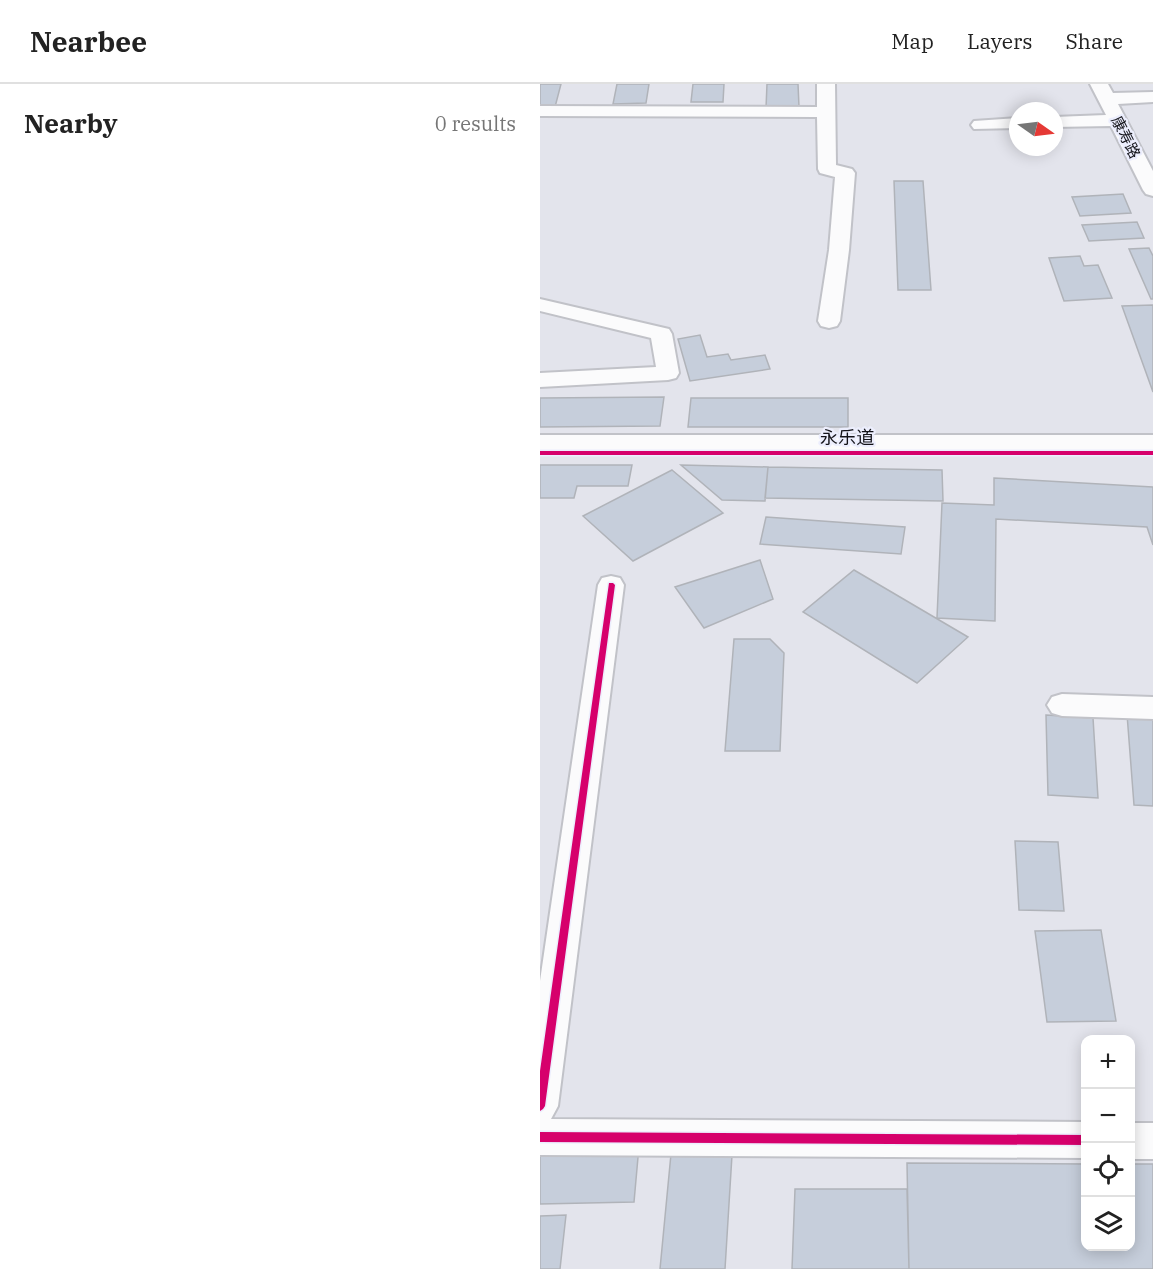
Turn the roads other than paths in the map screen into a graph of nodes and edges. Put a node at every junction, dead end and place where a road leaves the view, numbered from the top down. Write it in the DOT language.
graph roads {
  1 [pos="826,84"];
  2 [pos="1108,91"];
  3 [pos="1153,97"];
  4 [pos="540,111"];
  5 [pos="826,112"];
  6 [pos="1118,120"];
  7 [pos="1063,122"];
  8 [pos="1009,123"];
  9 [pos="980,125"];
  10 [pos="1153,169"];
  11 [pos="1153,190"];
  12 [pos="540,305"];
  13 [pos="829,321"];
  14 [pos="540,380"];
  15 [pos="540,443"];
  16 [pos="1153,443"];
  17 [pos="540,453"];
  18 [pos="1153,453"];
  19 [pos="611,585"];
  20 [pos="1062,705"];
  21 [pos="1153,708"];
  22 [pos="540,1106"];
  23 [pos="540,1137"];
  24 [pos="1081,1140"];
  25 [pos="1135,1141"];
  26 [pos="1153,1141"];
  1 -- 5 [label="street"];
  2 -- 3 [label="street"];
  2 -- 6 [label="street, 康寿路"];
  2 -- 10 [label="street, 康寿路"];
  4 -- 5 [label="street"];
  5 -- 13 [label="street"];
  6 -- 7 [label="street"];
  6 -- 11 [label="street, 康寿路"];
  8 -- 9 [label="street"];
  12 -- 14 [label="street"];
  15 -- 16 [label="street, 永乐道"];
  17 -- 18 [label="street, 永乐道"];
  19 -- 22 [label="street"];
  20 -- 21 [label="street"];
  23 -- 24 [label="street"];
  25 -- 26 [label="street"];
}
